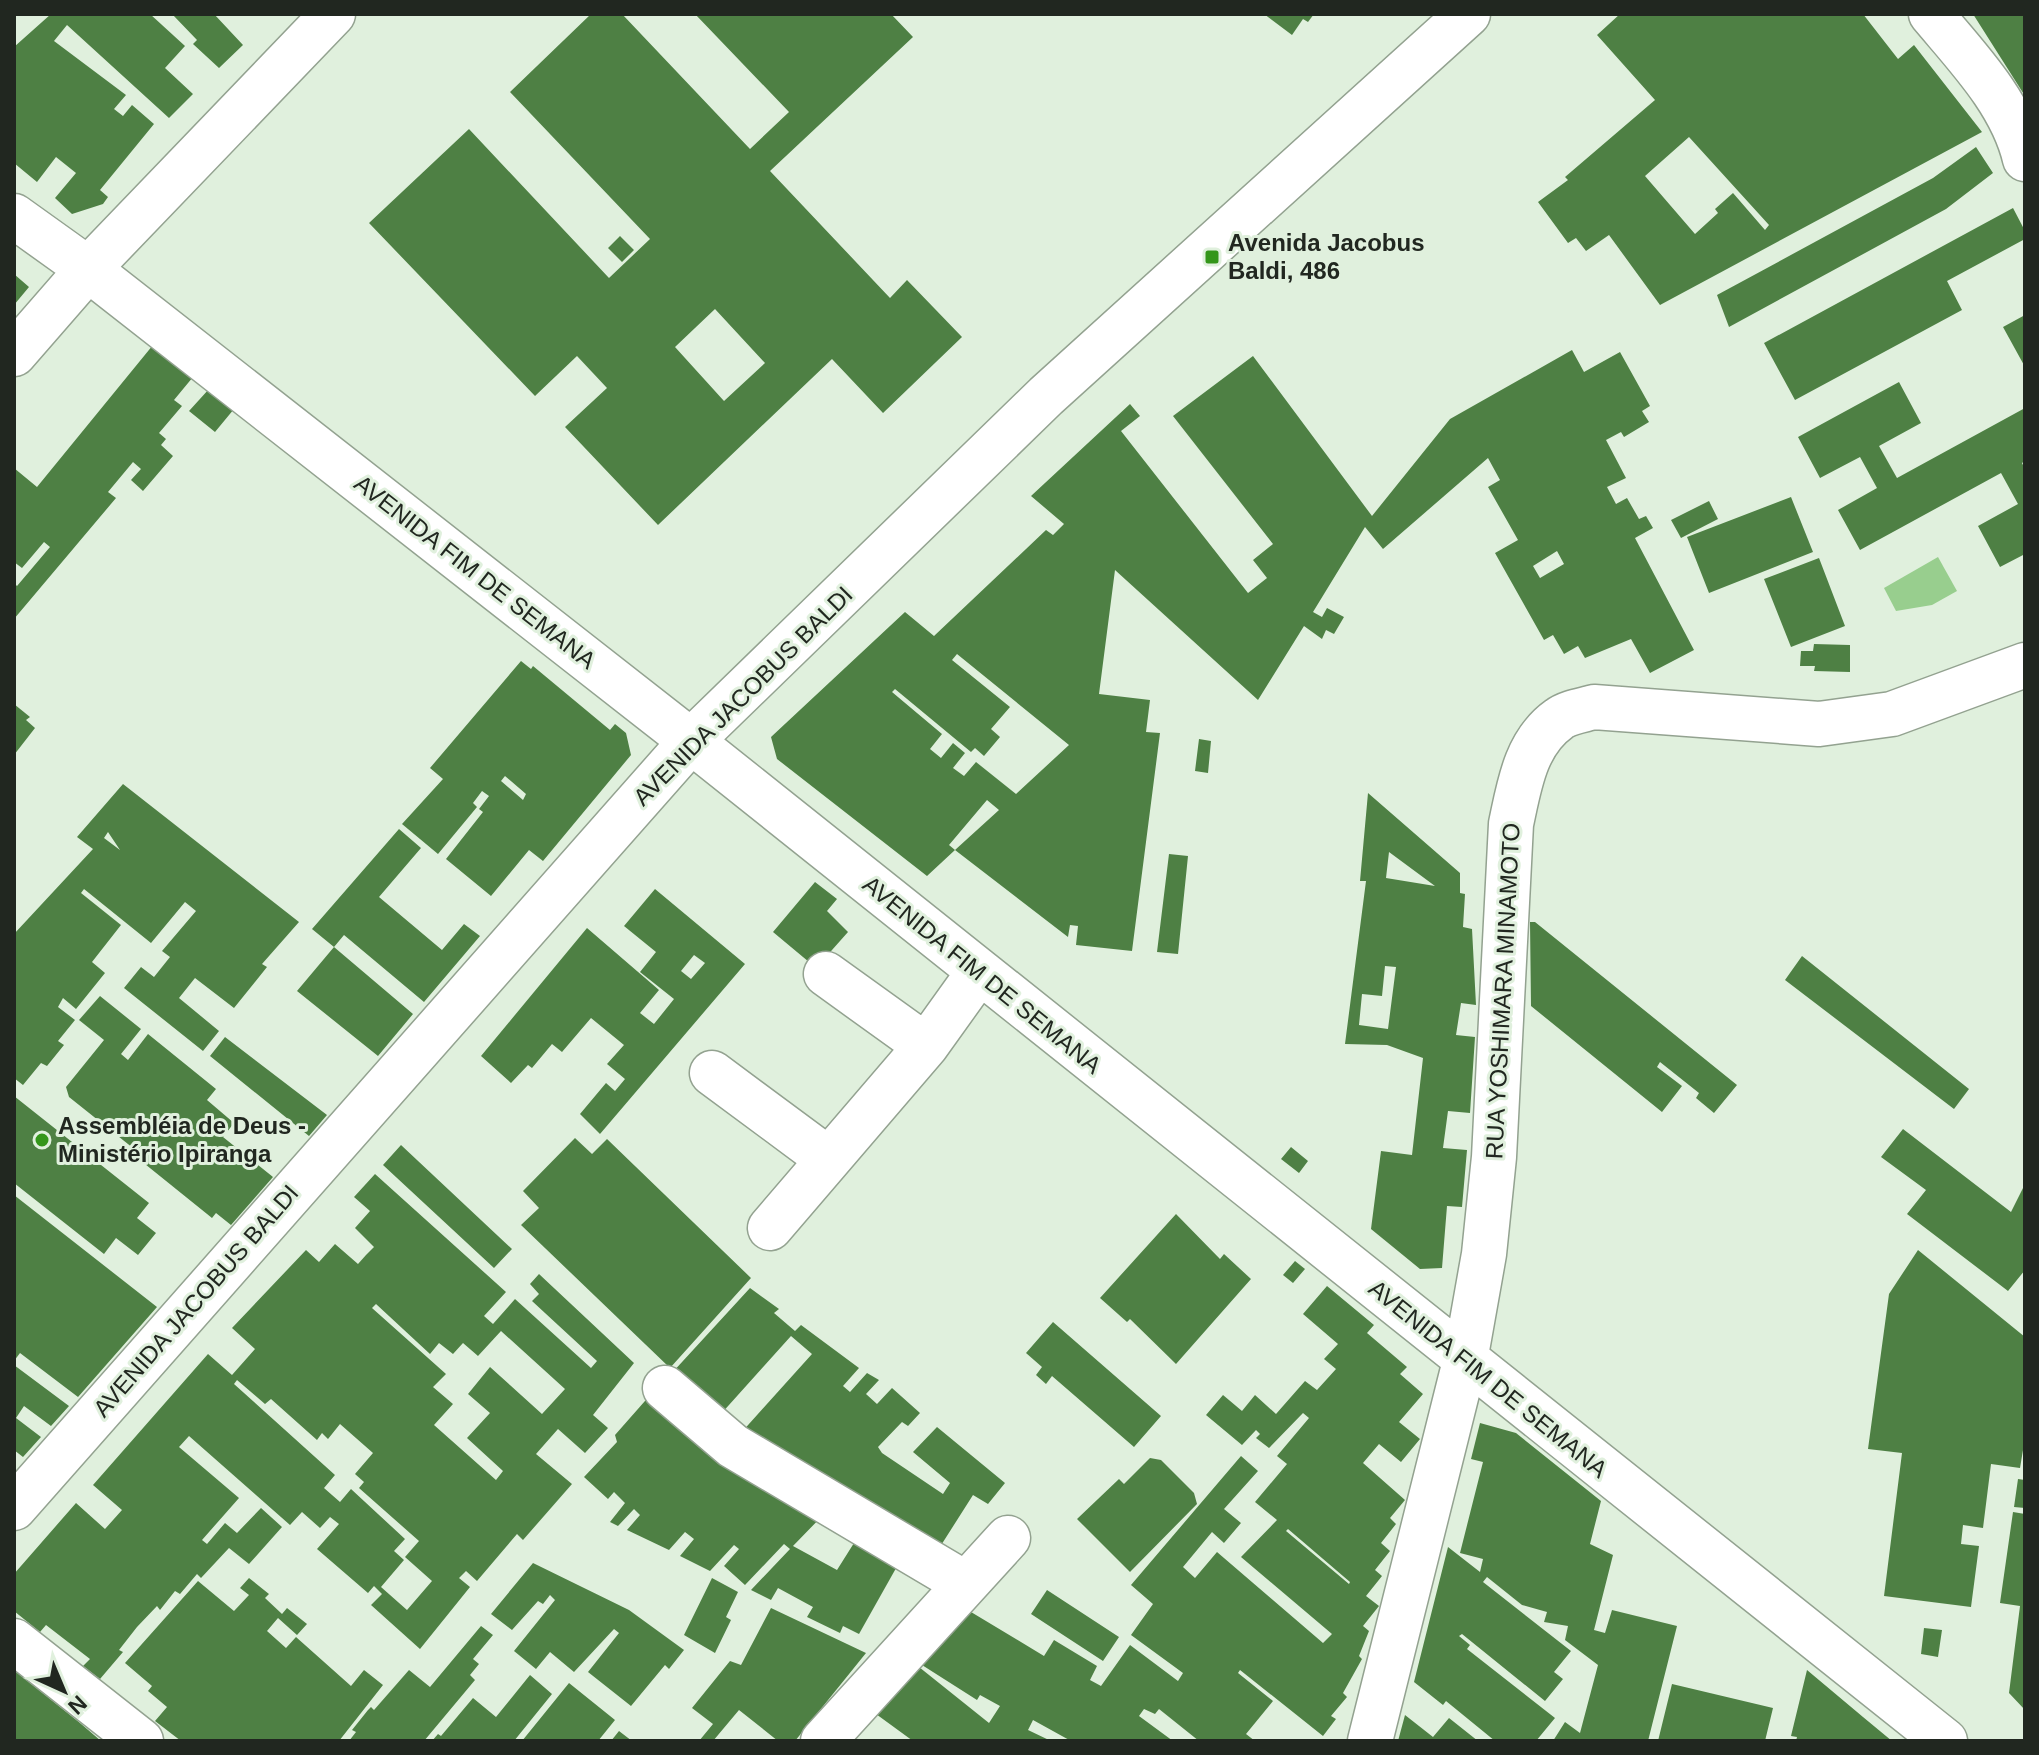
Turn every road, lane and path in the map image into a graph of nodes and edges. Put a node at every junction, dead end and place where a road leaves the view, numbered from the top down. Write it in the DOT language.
graph roads {
  1 [pos="333,14"];
  2 [pos="1468,14"];
  3 [pos="1931,14"];
  4 [pos="2025,159"];
  5 [pos="14,216"];
  6 [pos="88,269"];
  7 [pos="14,354"];
  8 [pos="2025,665"];
  9 [pos="691,741"];
  10 [pos="979,972"];
  11 [pos="826,974"];
  12 [pos="926,1046"];
  13 [pos="712,1073"];
  14 [pos="828,1159"];
  15 [pos="770,1228"];
  16 [pos="1465,1361"];
  17 [pos="665,1388"];
  18 [pos="14,1508"];
  19 [pos="1008,1538"];
  20 [pos="966,1584"];
  21 [pos="14,1641"];
  22 [pos="141,1741"];
  23 [pos="823,1741"];
  24 [pos="1370,1741"];
  25 [pos="1945,1741"];
  1 -- 6 [label="street"];
  2 -- 9 [label="street, AVENIDA JACOBUS BALDI"];
  3 -- 4 [label="street"];
  5 -- 6 [label="street, AVENIDA FIM DE SEMANA"];
  6 -- 7 [label="street"];
  6 -- 9 [label="street, AVENIDA FIM DE SEMANA"];
  8 -- 16 [label="street, RUA YOSHIMARA MINAMOTO"];
  9 -- 10 [label="street, AVENIDA FIM DE SEMANA"];
  9 -- 18 [label="street, AVENIDA JACOBUS BALDI"];
  10 -- 12 [label="street"];
  10 -- 16 [label="street, AVENIDA FIM DE SEMANA"];
  11 -- 12 [label="street"];
  12 -- 14 [label="street"];
  13 -- 14 [label="street"];
  14 -- 15 [label="street"];
  16 -- 24 [label="street, RUA YOSHIMARA MINAMOTO"];
  16 -- 25 [label="street, AVENIDA FIM DE SEMANA"];
  17 -- 20 [label="street"];
  19 -- 20 [label="street"];
  20 -- 23 [label="street"];
  21 -- 22 [label="street"];
}
